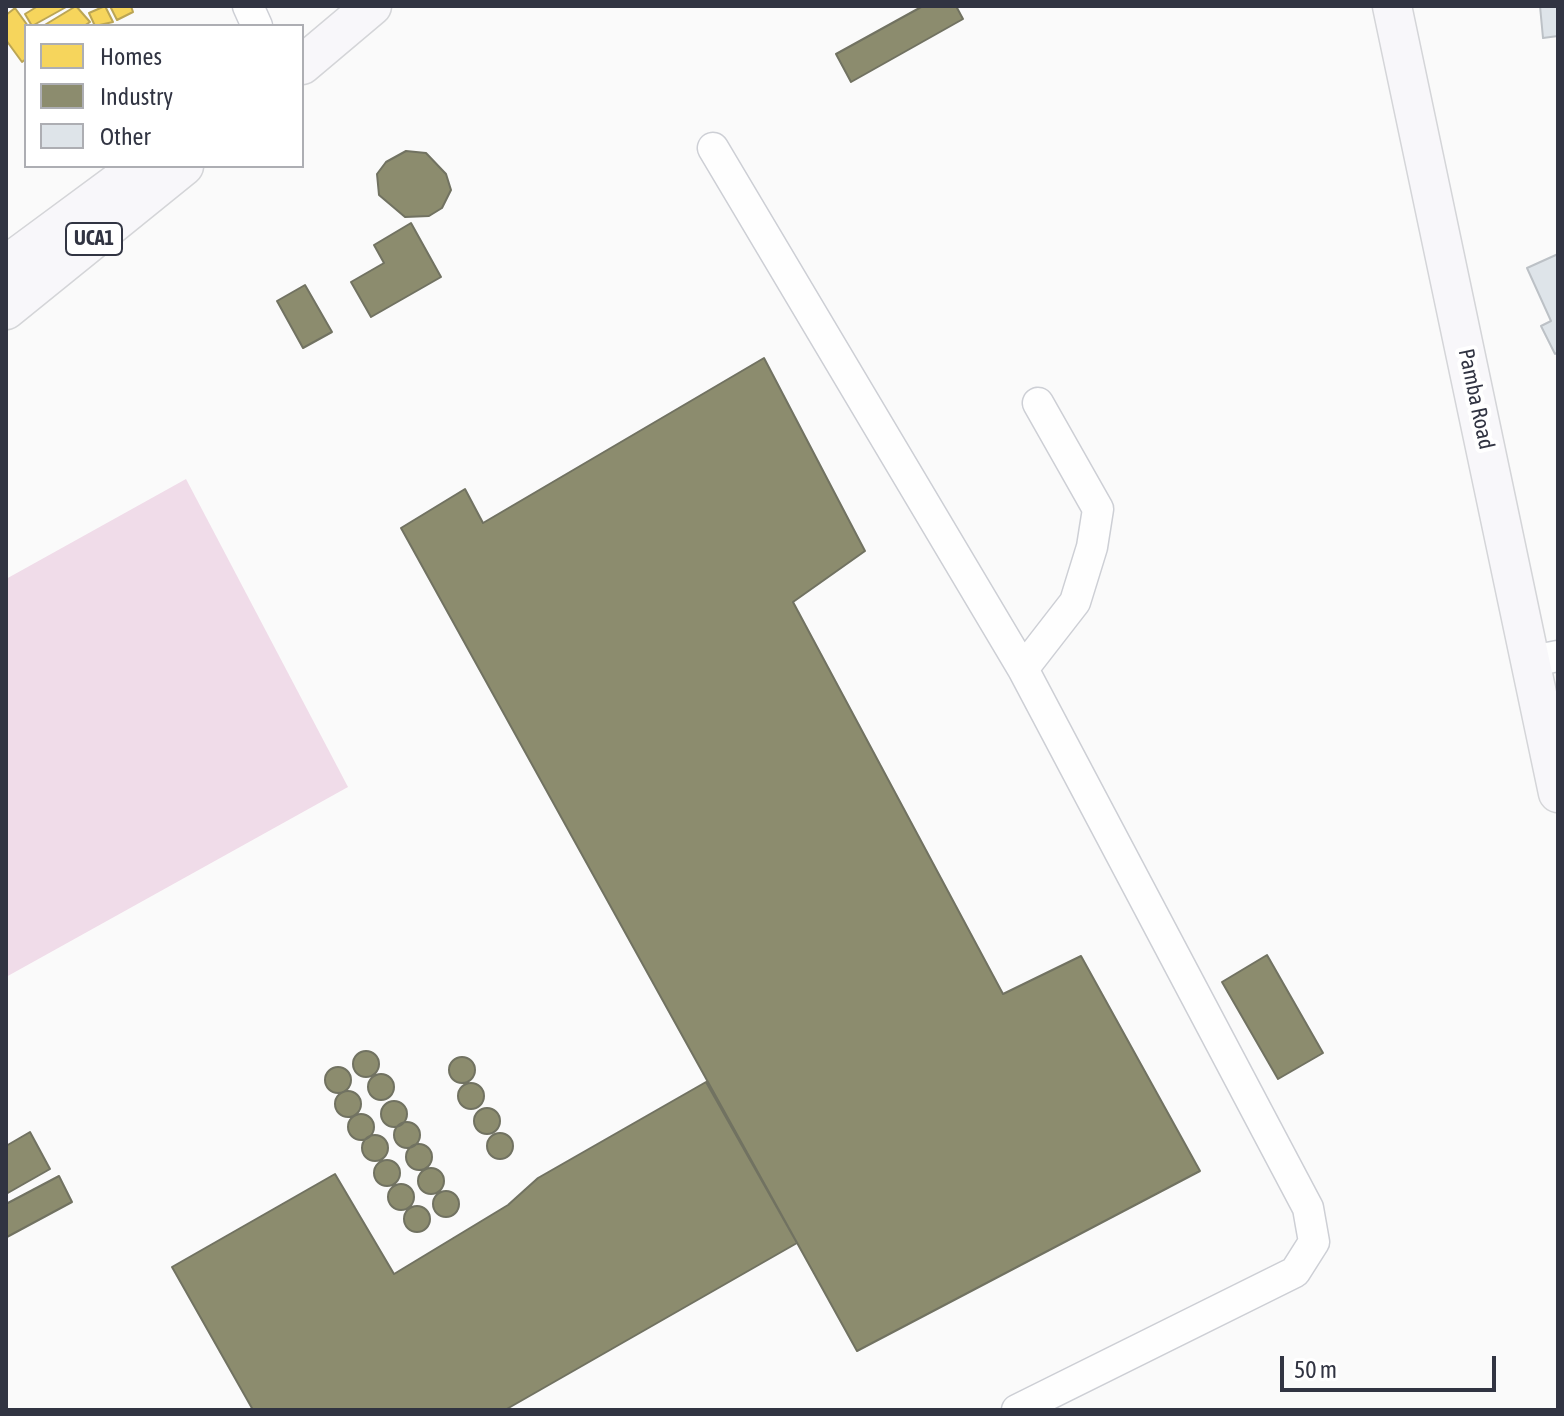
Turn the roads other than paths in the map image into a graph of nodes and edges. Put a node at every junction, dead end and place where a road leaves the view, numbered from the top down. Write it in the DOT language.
graph roads {
  1 [pos="372,6"];
  2 [pos="1392,6"];
  3 [pos="304,63"];
  4 [pos="713,148"];
  5 [pos="137,168"];
  6 [pos="182,168"];
  7 [pos="6,265"];
  8 [pos="6,310"];
  9 [pos="1038,403"];
  10 [pos="1545,659"];
  11 [pos="1023,669"];
  12 [pos="1558,793"];
  13 [pos="1017,1410"];
  1 -- 3 [label="main road"];
  2 -- 10 [label="main road, Pamba Road"];
  4 -- 11 [label="street"];
  5 -- 7 [label="main road, UCA1"];
  6 -- 8 [label="main road, UCA1"];
  9 -- 11 [label="street"];
  10 -- 12 [label="main road, Pamba Road"];
  11 -- 13 [label="street"];
}
